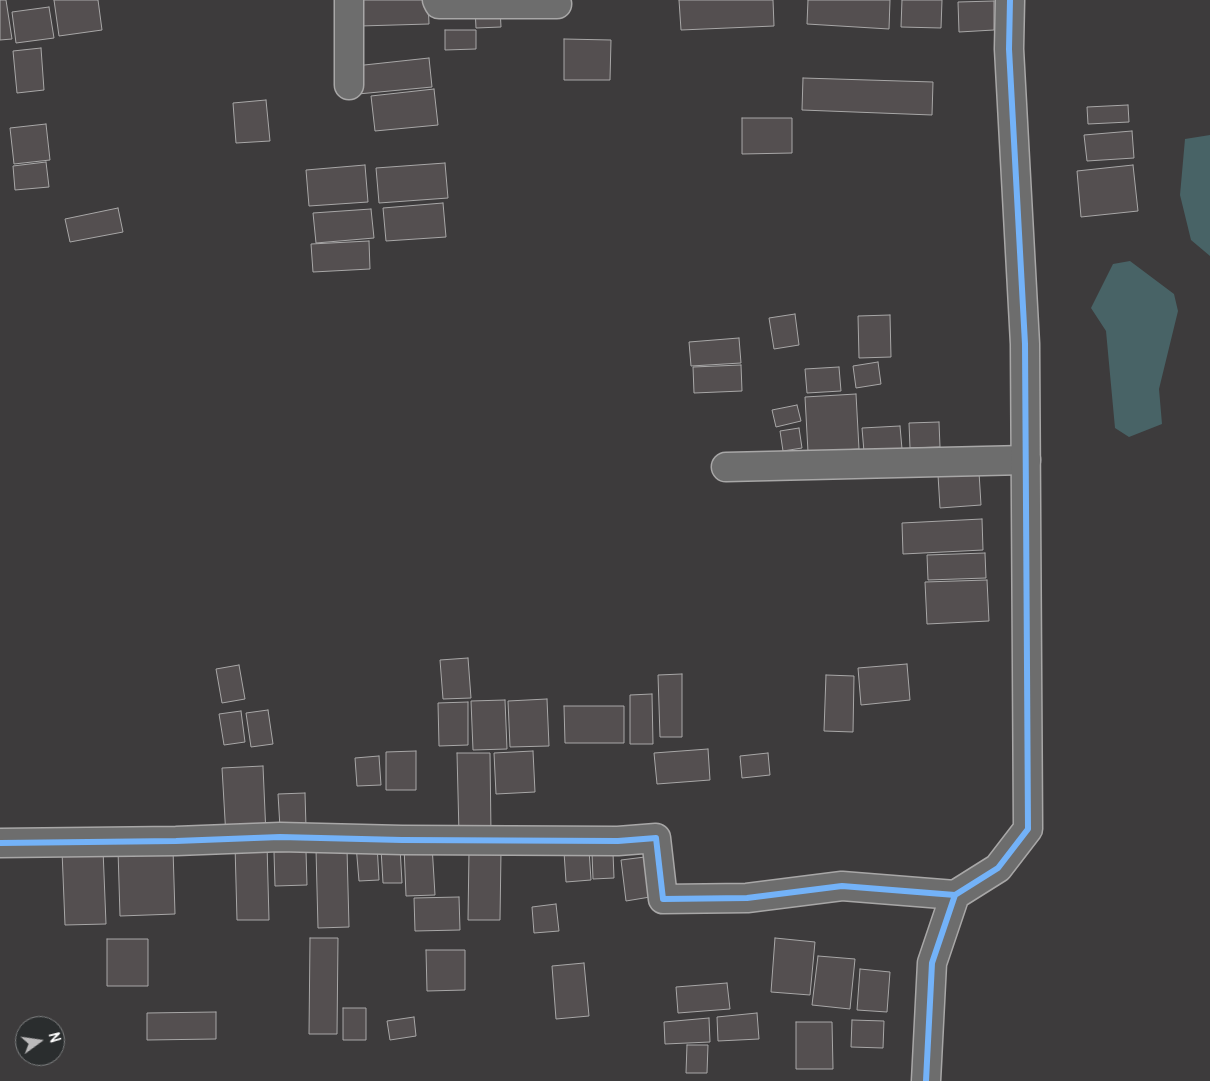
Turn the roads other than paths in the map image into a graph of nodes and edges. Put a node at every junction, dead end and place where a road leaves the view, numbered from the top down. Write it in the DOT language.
graph roads {
  1 [pos="349,0"];
  2 [pos="437,0"];
  3 [pos="1010,0"];
  4 [pos="557,4"];
  5 [pos="349,85"];
  6 [pos="1026,460"];
  7 [pos="726,467"];
  8 [pos="0,843"];
  9 [pos="955,895"];
  10 [pos="926,1081"];
  1 -- 5 [label="street"];
  2 -- 4 [label="street"];
  3 -- 6 [label="street"];
  6 -- 7 [label="street"];
  6 -- 9 [label="street"];
  8 -- 9 [label="street"];
  9 -- 10 [label="street"];
}
